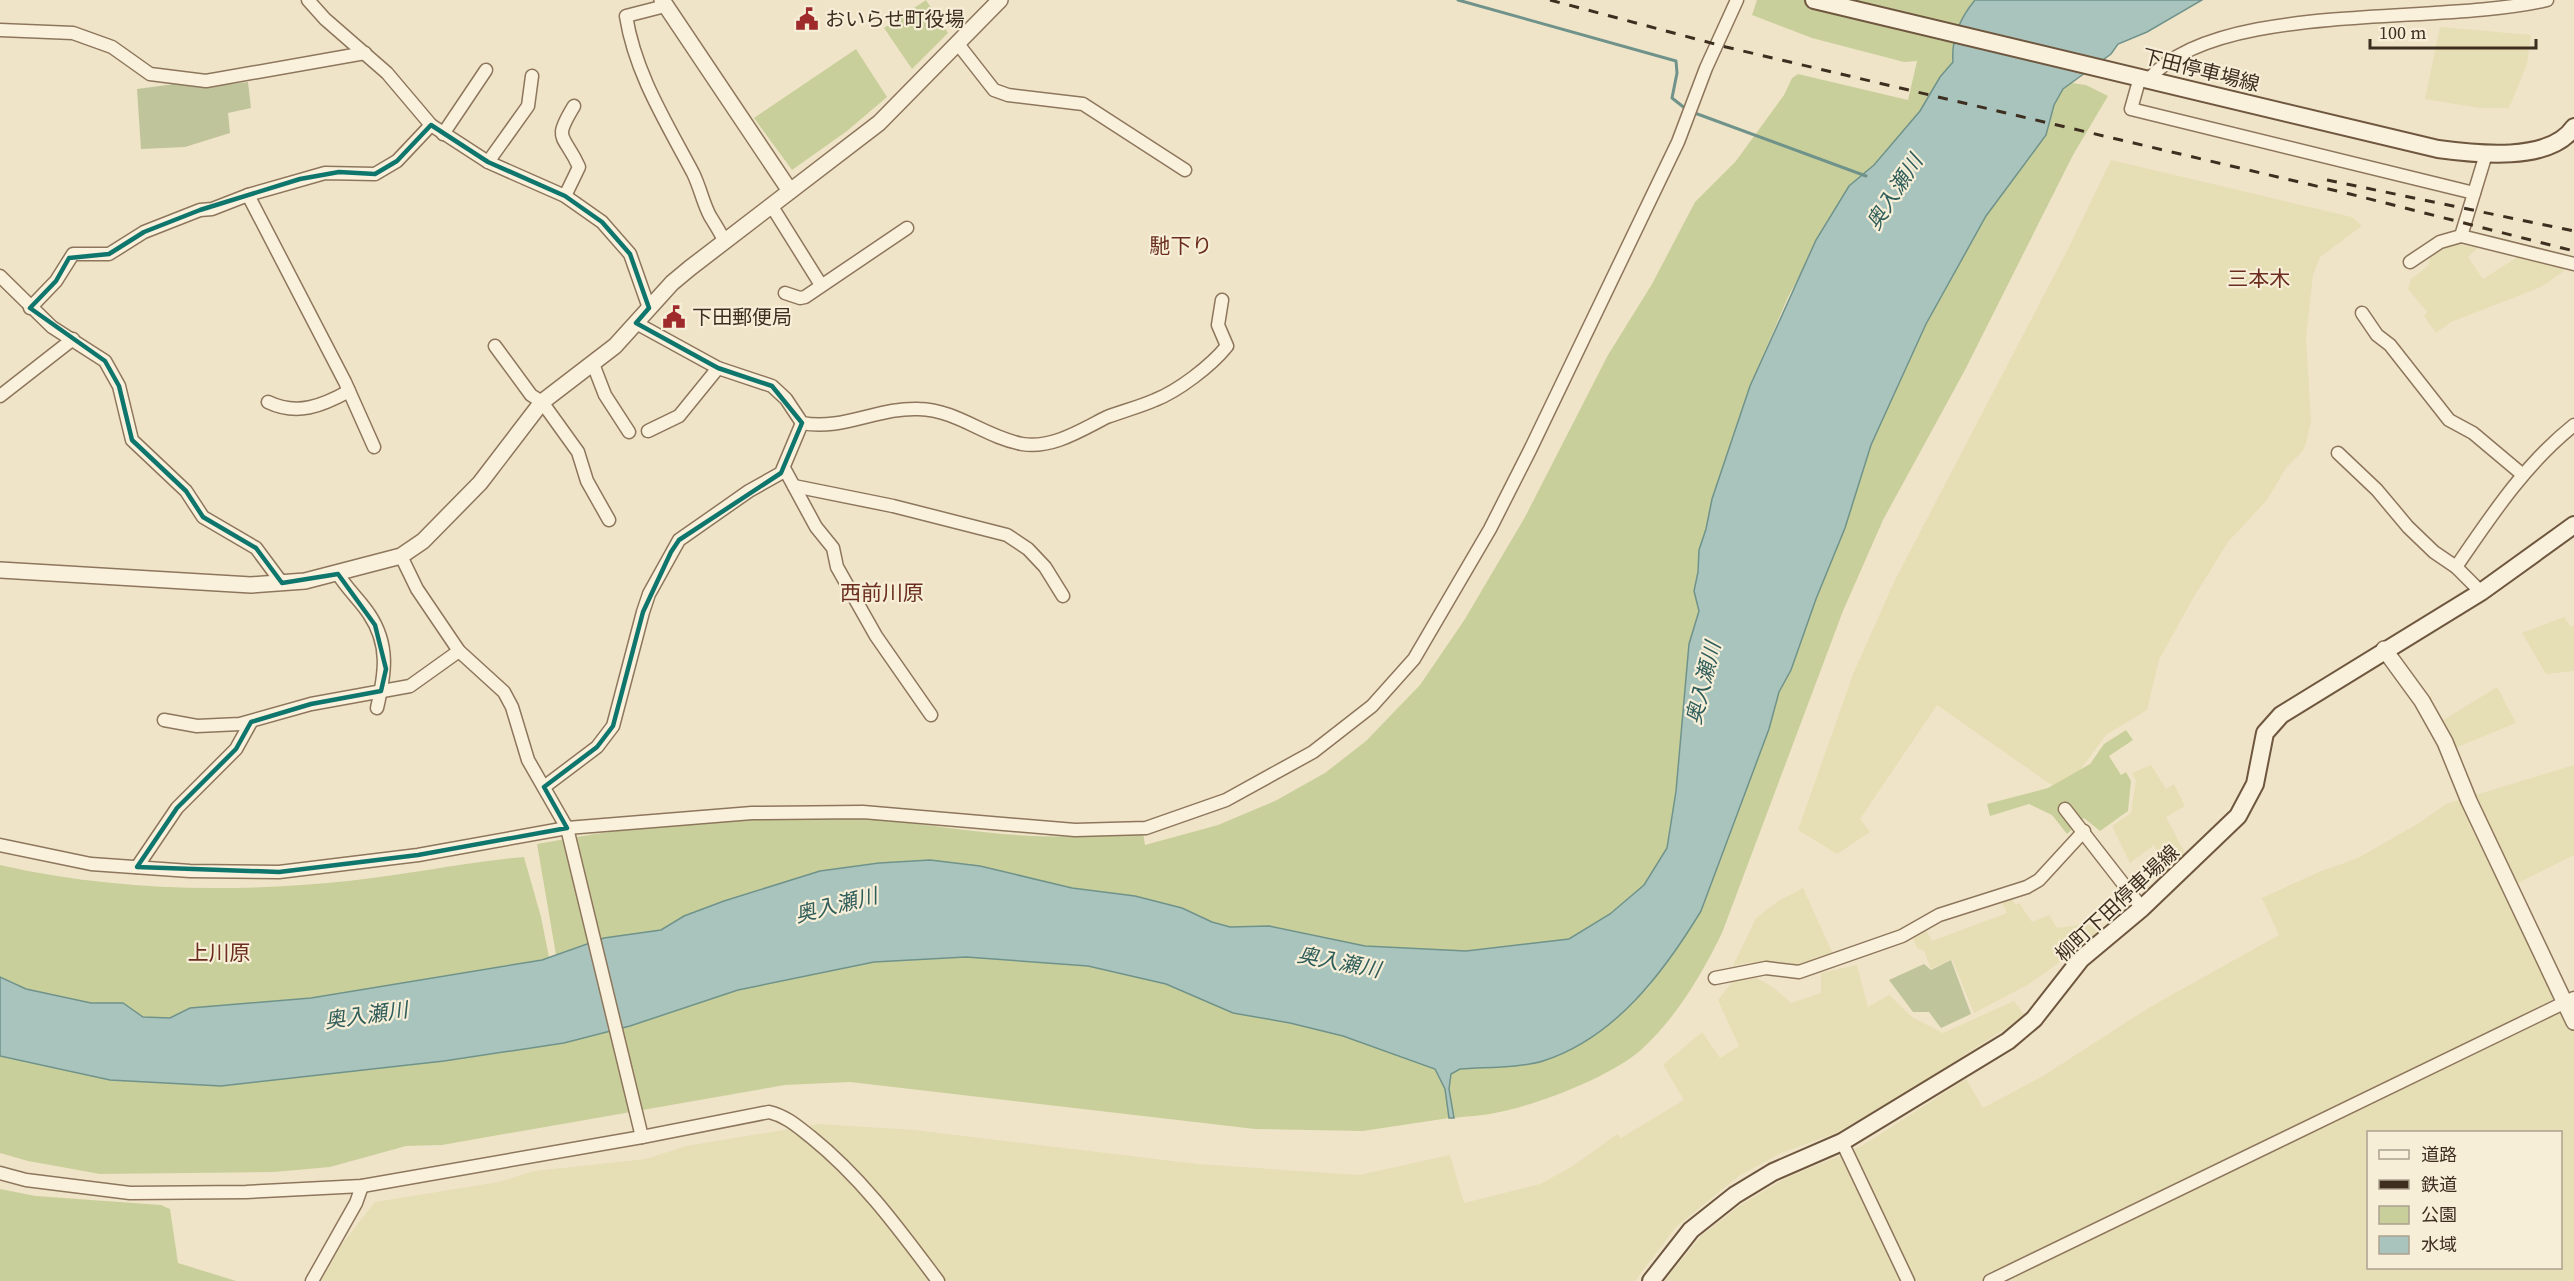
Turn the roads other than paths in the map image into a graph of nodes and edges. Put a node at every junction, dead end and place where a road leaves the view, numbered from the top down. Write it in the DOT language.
graph roads {
  1 [pos="309,0"];
  2 [pos="1000,0"];
  3 [pos="1737,0"];
  4 [pos="1814,0"];
  5 [pos="2547,0"];
  6 [pos="663,3"];
  7 [pos="2265,15"];
  8 [pos="2238,20"];
  9 [pos="0,30"];
  10 [pos="958,44"];
  11 [pos="365,53"];
  12 [pos="486,70"];
  13 [pos="532,76"];
  14 [pos="2138,77"];
  15 [pos="574,106"];
  16 [pos="430,125"];
  17 [pos="2573,129"];
  18 [pos="443,134"];
  19 [pos="2486,154"];
  20 [pos="488,162"];
  21 [pos="1185,170"];
  22 [pos="790,190"];
  23 [pos="2474,193"];
  24 [pos="248,195"];
  25 [pos="566,196"];
  26 [pos="771,205"];
  27 [pos="907,228"];
  28 [pos="2461,236"];
  29 [pos="724,240"];
  30 [pos="2410,262"];
  31 [pos="2574,264"];
  32 [pos="0,276"];
  33 [pos="821,285"];
  34 [pos="785,293"];
  35 [pos="1222,300"];
  36 [pos="30,308"];
  37 [pos="649,308"];
  38 [pos="2362,313"];
  39 [pos="636,323"];
  40 [pos="72,339"];
  41 [pos="495,346"];
  42 [pos="593,364"];
  43 [pos="718,368"];
  44 [pos="349,391"];
  45 [pos="0,396"];
  46 [pos="268,402"];
  47 [pos="542,402"];
  48 [pos="802,423"];
  49 [pos="2574,426"];
  50 [pos="648,431"];
  51 [pos="629,432"];
  52 [pos="374,447"];
  53 [pos="2338,453"];
  54 [pos="784,468"];
  55 [pos="2523,475"];
  56 [pos="794,486"];
  57 [pos="609,520"];
  58 [pos="2574,525"];
  59 [pos="401,556"];
  60 [pos="2456,567"];
  61 [pos="0,570"];
  62 [pos="338,574"];
  63 [pos="282,583"];
  64 [pos="2481,592"];
  65 [pos="1063,596"];
  66 [pos="2384,649"];
  67 [pos="459,651"];
  68 [pos="381,691"];
  69 [pos="377,708"];
  70 [pos="931,715"];
  71 [pos="164,720"];
  72 [pos="251,722"];
  73 [pos="544,787"];
  74 [pos="2065,809"];
  75 [pos="2084,831"];
  76 [pos="567,832"];
  77 [pos="0,845"];
  78 [pos="137,867"];
  79 [pos="2142,908"];
  80 [pos="1715,978"];
  81 [pos="2569,1001"];
  82 [pos="2574,1022"];
  83 [pos="641,1133"];
  84 [pos="1842,1142"];
  85 [pos="0,1173"];
  86 [pos="362,1186"];
  87 [pos="312,1281"];
  88 [pos="938,1281"];
  89 [pos="1651,1281"];
  90 [pos="1908,1281"];
  91 [pos="1990,1281"];
  1 -- 11 [label="street"];
  2 -- 10 [label="street"];
  3 -- 76 [label="street"];
  4 -- 14 [label="main road, 下田停車場線"];
  5 -- 7 [label="street"];
  6 -- 22 [label="street"];
  6 -- 29 [label="street"];
  8 -- 14 [label="street"];
  9 -- 11 [label="street"];
  10 -- 21 [label="street"];
  10 -- 22 [label="street"];
  11 -- 16 [label="street"];
  12 -- 18 [label="street"];
  13 -- 20 [label="street"];
  14 -- 19 [label="main road, 下田停車場線"];
  14 -- 23 [label="street"];
  15 -- 25 [label="street"];
  16 -- 18 [label="street"];
  16 -- 24 [label="street"];
  17 -- 19 [label="main road, 下田停車場線"];
  18 -- 20 [label="street"];
  19 -- 23 [label="street"];
  20 -- 25 [label="street"];
  22 -- 26 [label="street"];
  23 -- 28 [label="street"];
  24 -- 36 [label="street"];
  24 -- 44 [label="street"];
  25 -- 37 [label="street"];
  26 -- 29 [label="street"];
  26 -- 33 [label="street"];
  27 -- 33 [label="street"];
  28 -- 30 [label="street"];
  28 -- 31 [label="street"];
  29 -- 37 [label="street"];
  32 -- 36 [label="street"];
  33 -- 34 [label="street"];
  35 -- 48 [label="street"];
  36 -- 40 [label="street"];
  37 -- 39 [label="street"];
  38 -- 55 [label="street"];
  39 -- 42 [label="street"];
  39 -- 43 [label="street"];
  40 -- 45 [label="street"];
  40 -- 63 [label="street"];
  41 -- 47 [label="street"];
  42 -- 47 [label="street"];
  42 -- 51 [label="street"];
  43 -- 48 [label="street"];
  43 -- 50 [label="street"];
  44 -- 46 [label="street"];
  44 -- 52 [label="street"];
  47 -- 57 [label="street"];
  47 -- 59 [label="street"];
  48 -- 54 [label="street"];
  49 -- 55 [label="street"];
  53 -- 60 [label="street"];
  54 -- 56 [label="street"];
  54 -- 73 [label="street"];
  55 -- 60 [label="street"];
  56 -- 65 [label="street"];
  56 -- 70 [label="street"];
  58 -- 64 [label="main road, 柳町下田停車場線"];
  59 -- 62 [label="street"];
  59 -- 67 [label="street"];
  60 -- 64 [label="street"];
  61 -- 63 [label="street"];
  62 -- 63 [label="street"];
  62 -- 68 [label="street"];
  64 -- 66 [label="main road, 柳町下田停車場線"];
  66 -- 79 [label="main road, 柳町下田停車場線"];
  66 -- 81 [label="street"];
  67 -- 68 [label="street"];
  67 -- 73 [label="street"];
  68 -- 69 [label="street"];
  68 -- 72 [label="street"];
  71 -- 72 [label="street"];
  72 -- 78 [label="street"];
  73 -- 76 [label="street"];
  74 -- 75 [label="street"];
  75 -- 79 [label="street"];
  75 -- 80 [label="street"];
  76 -- 78 [label="street"];
  76 -- 83 [label="street"];
  77 -- 78 [label="street"];
  79 -- 84 [label="main road, 柳町下田停車場線"];
  81 -- 82 [label="street"];
  81 -- 91 [label="street"];
  83 -- 86 [label="street"];
  83 -- 88 [label="street"];
  84 -- 89 [label="main road, 柳町下田停車場線"];
  84 -- 90 [label="street"];
  85 -- 86 [label="street"];
  86 -- 87 [label="street"];
}
